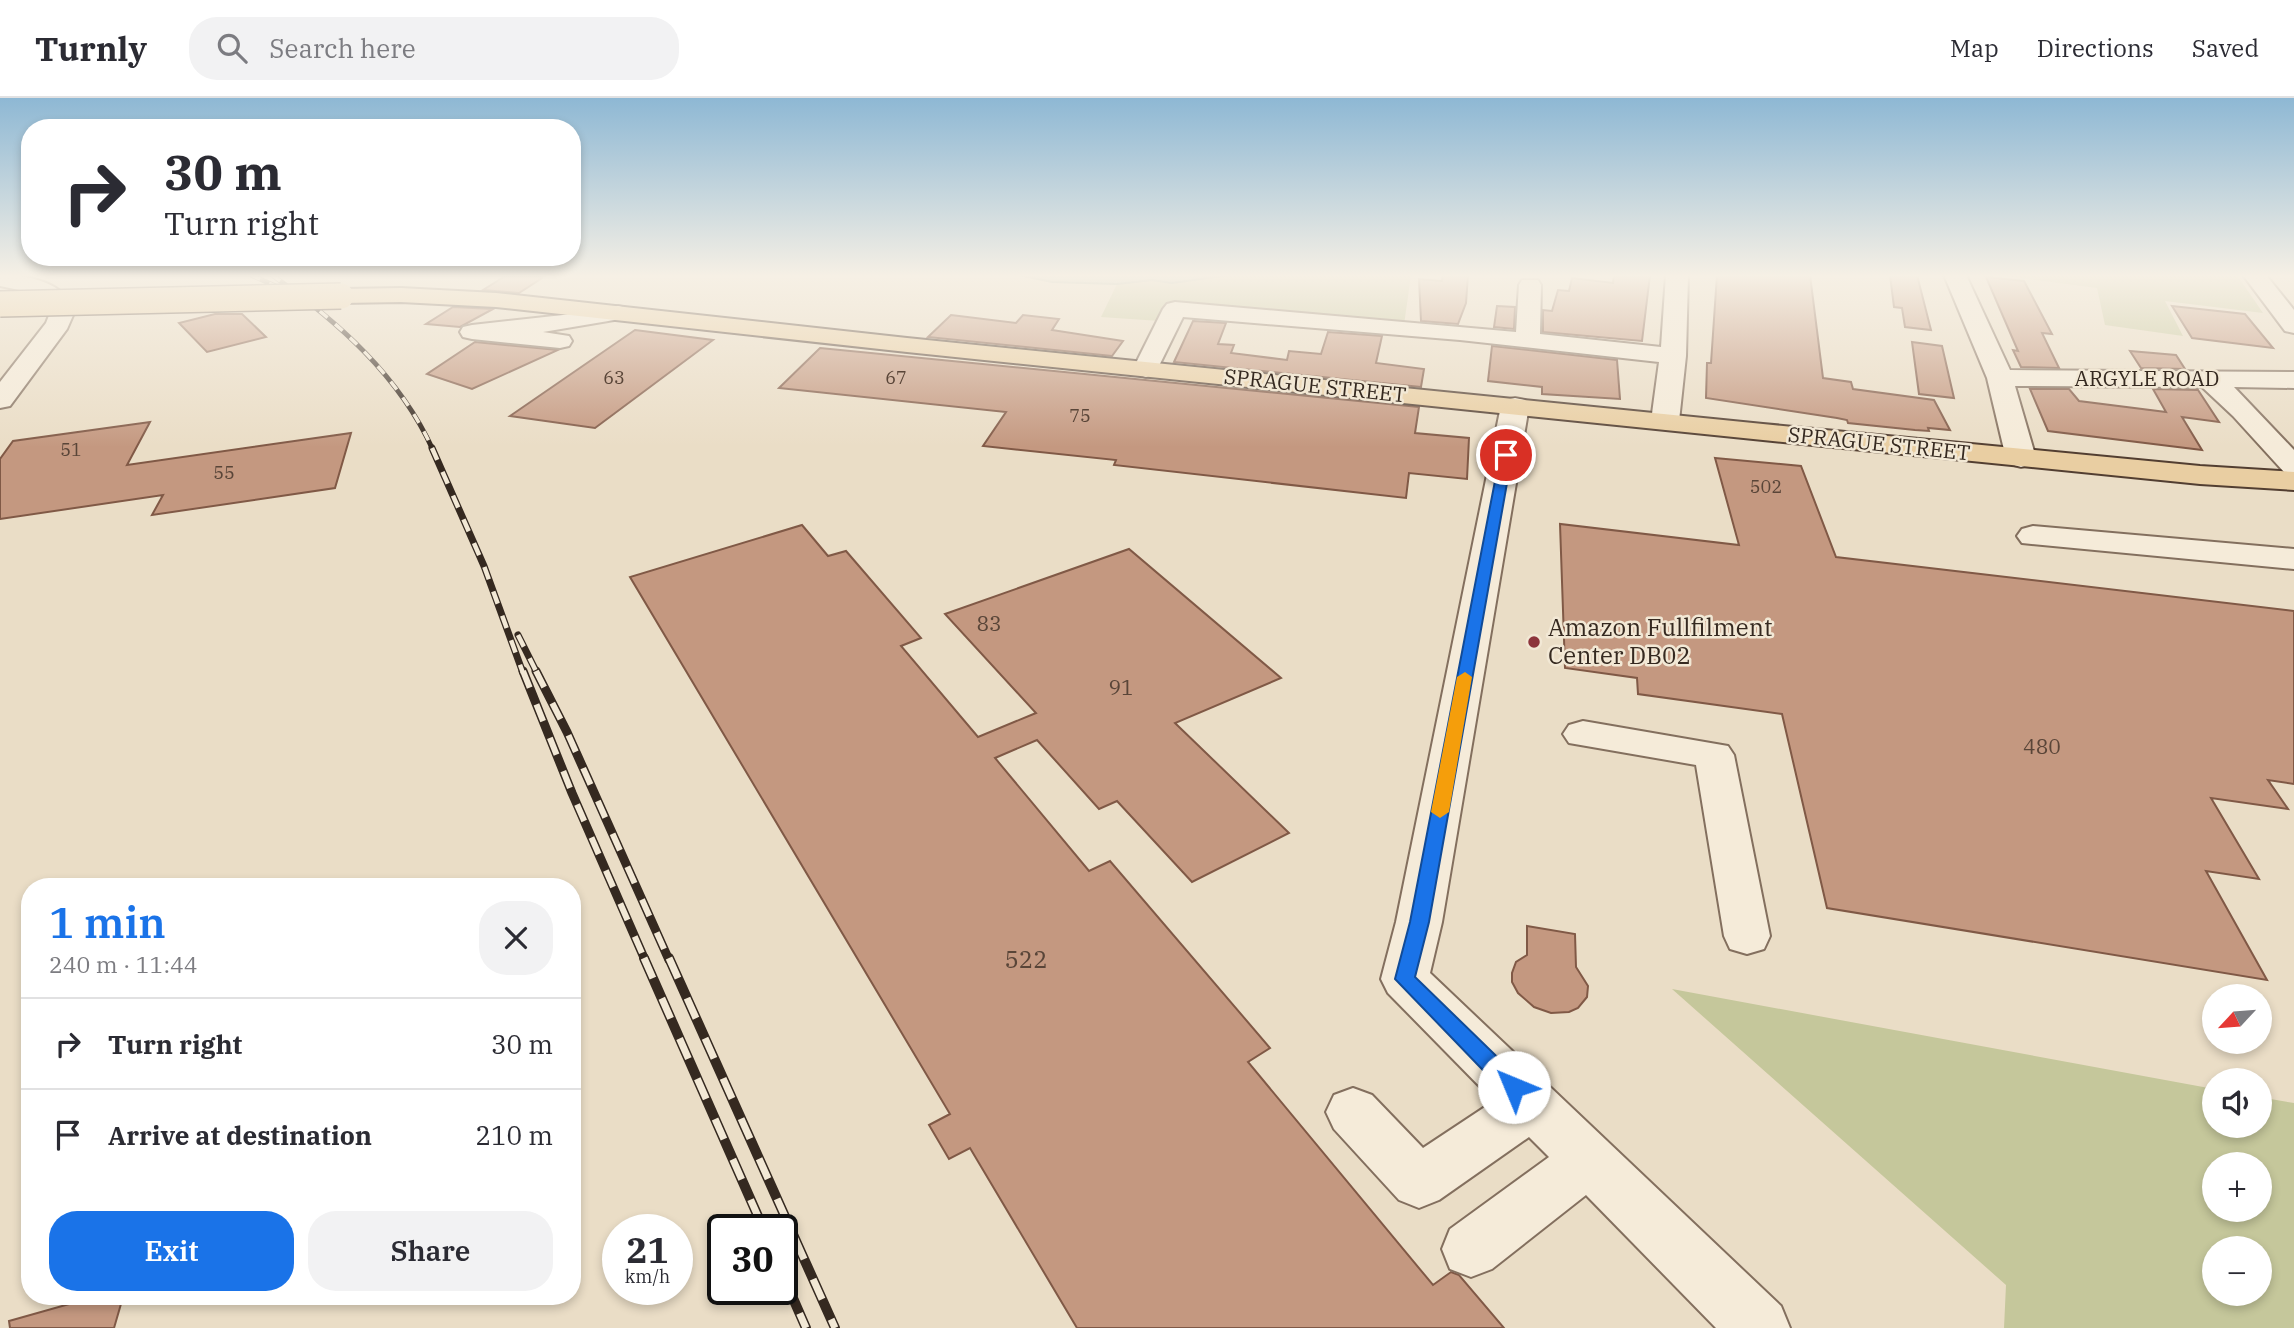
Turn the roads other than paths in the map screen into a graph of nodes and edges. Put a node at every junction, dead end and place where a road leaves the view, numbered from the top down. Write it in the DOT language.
graph roads {
  1 [pos="52,332"];
  2 [pos="476,332"];
  3 [pos="801,332"];
  4 [pos="1164,332"];
  5 [pos="1441,332"];
  6 [pos="1528,332"];
  7 [pos="1675,332"];
  8 [pos="1980,332"];
  9 [pos="1528,340"];
  10 [pos="560,341"];
  11 [pos="1674,356"];
  12 [pos="1146,369"];
  13 [pos="2000,378"];
  14 [pos="2209,380"];
  15 [pos="2294,380"];
  16 [pos="0,400"];
  17 [pos="1515,406"];
  18 [pos="1665,421"];
  19 [pos="2021,458"];
  20 [pos="2294,466"];
  21 [pos="2294,481"];
  22 [pos="2033,536"];
  23 [pos="2294,559"];
  24 [pos="1583,734"];
  25 [pos="1747,936"];
  26 [pos="1532,1105"];
  27 [pos="1353,1112"];
  28 [pos="1588,1160"];
  29 [pos="1471,1249"];
  30 [pos="1759,1328"];
  1 -- 16 [label="street"];
  2 -- 10 [label="street"];
  3 -- 12 [label="main road, SPRAGUE STREET"];
  4 -- 12 [label="street"];
  5 -- 9 [label="street"];
  6 -- 9 [label="street"];
  7 -- 11 [label="street"];
  8 -- 13 [label="street"];
  9 -- 11 [label="street"];
  11 -- 18 [label="street"];
  12 -- 17 [label="main road, SPRAGUE STREET"];
  13 -- 14 [label="street, ARGYLE ROAD"];
  13 -- 19 [label="street"];
  14 -- 15 [label="street, ARGYLE ROAD"];
  14 -- 20 [label="street"];
  17 -- 18 [label="main road, SPRAGUE STREET"];
  17 -- 26 [label="street"];
  18 -- 19 [label="main road, SPRAGUE STREET"];
  19 -- 21 [label="main road, SPRAGUE STREET"];
  22 -- 23 [label="street"];
  24 -- 25 [label="street"];
  26 -- 27 [label="street"];
  26 -- 28 [label="street"];
  28 -- 29 [label="street"];
  28 -- 30 [label="street"];
}
